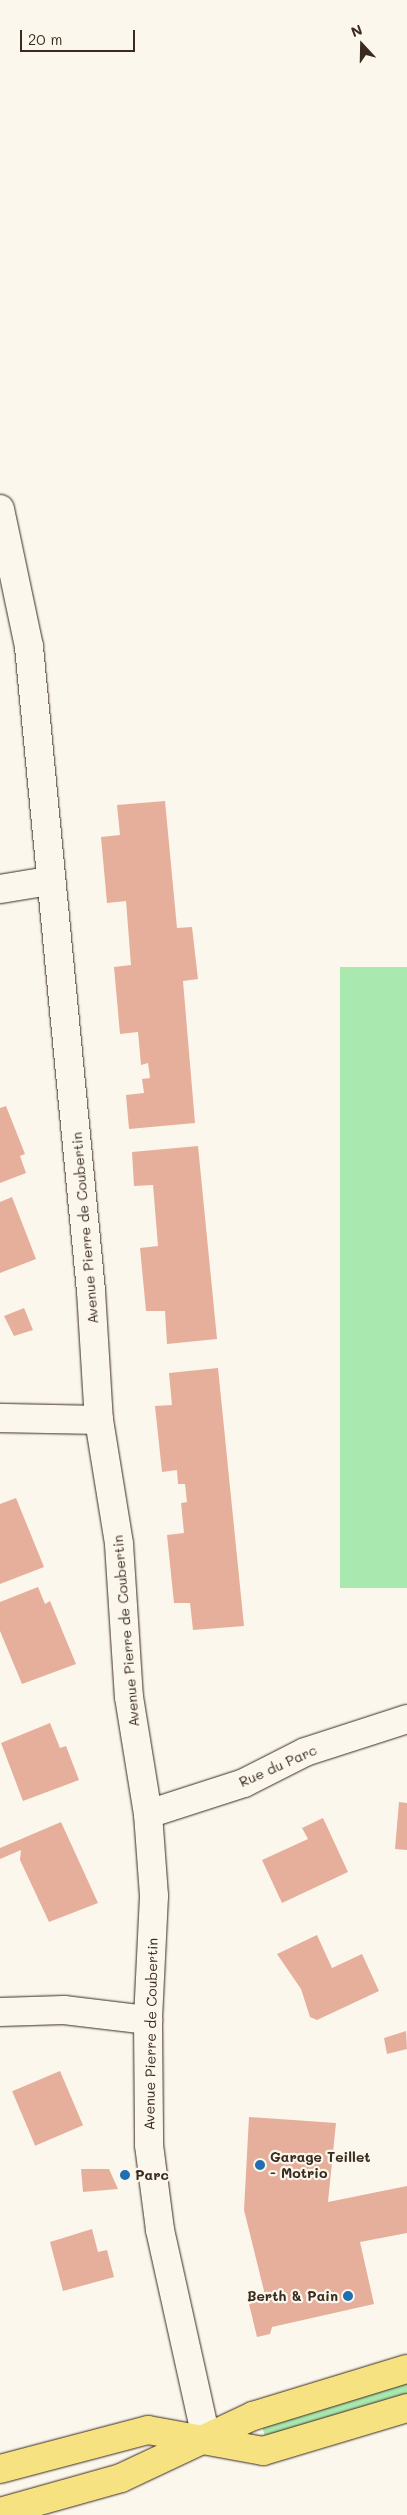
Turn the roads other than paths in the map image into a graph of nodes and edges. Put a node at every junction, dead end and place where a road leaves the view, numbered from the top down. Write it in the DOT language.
graph roads {
  1 [pos="0,508"];
  2 [pos="49,881"];
  3 [pos="0,889"];
  4 [pos="0,1418"];
  5 [pos="99,1420"];
  6 [pos="407,1719"];
  7 [pos="148,1814"];
  8 [pos="0,2012"];
  9 [pos="148,2020"];
  10 [pos="407,2369"];
  11 [pos="407,2408"];
  12 [pos="206,2437"];
  13 [pos="0,2469"];
  14 [pos="0,2512"];
  1 -- 2 [label="street, Avenue Pierre de Coubertin"];
  2 -- 3 [label="street"];
  2 -- 5 [label="street, Avenue Pierre de Coubertin"];
  4 -- 5 [label="street"];
  5 -- 7 [label="street, Avenue Pierre de Coubertin"];
  6 -- 7 [label="street, Rue du Parc"];
  7 -- 9 [label="street, Avenue Pierre de Coubertin"];
  8 -- 9 [label="street"];
  9 -- 12 [label="street, Avenue Pierre de Coubertin"];
  10 -- 12 [label="main road"];
  11 -- 12 [label="main road"];
  12 -- 13 [label="main road"];
  12 -- 14 [label="main road"];
}
